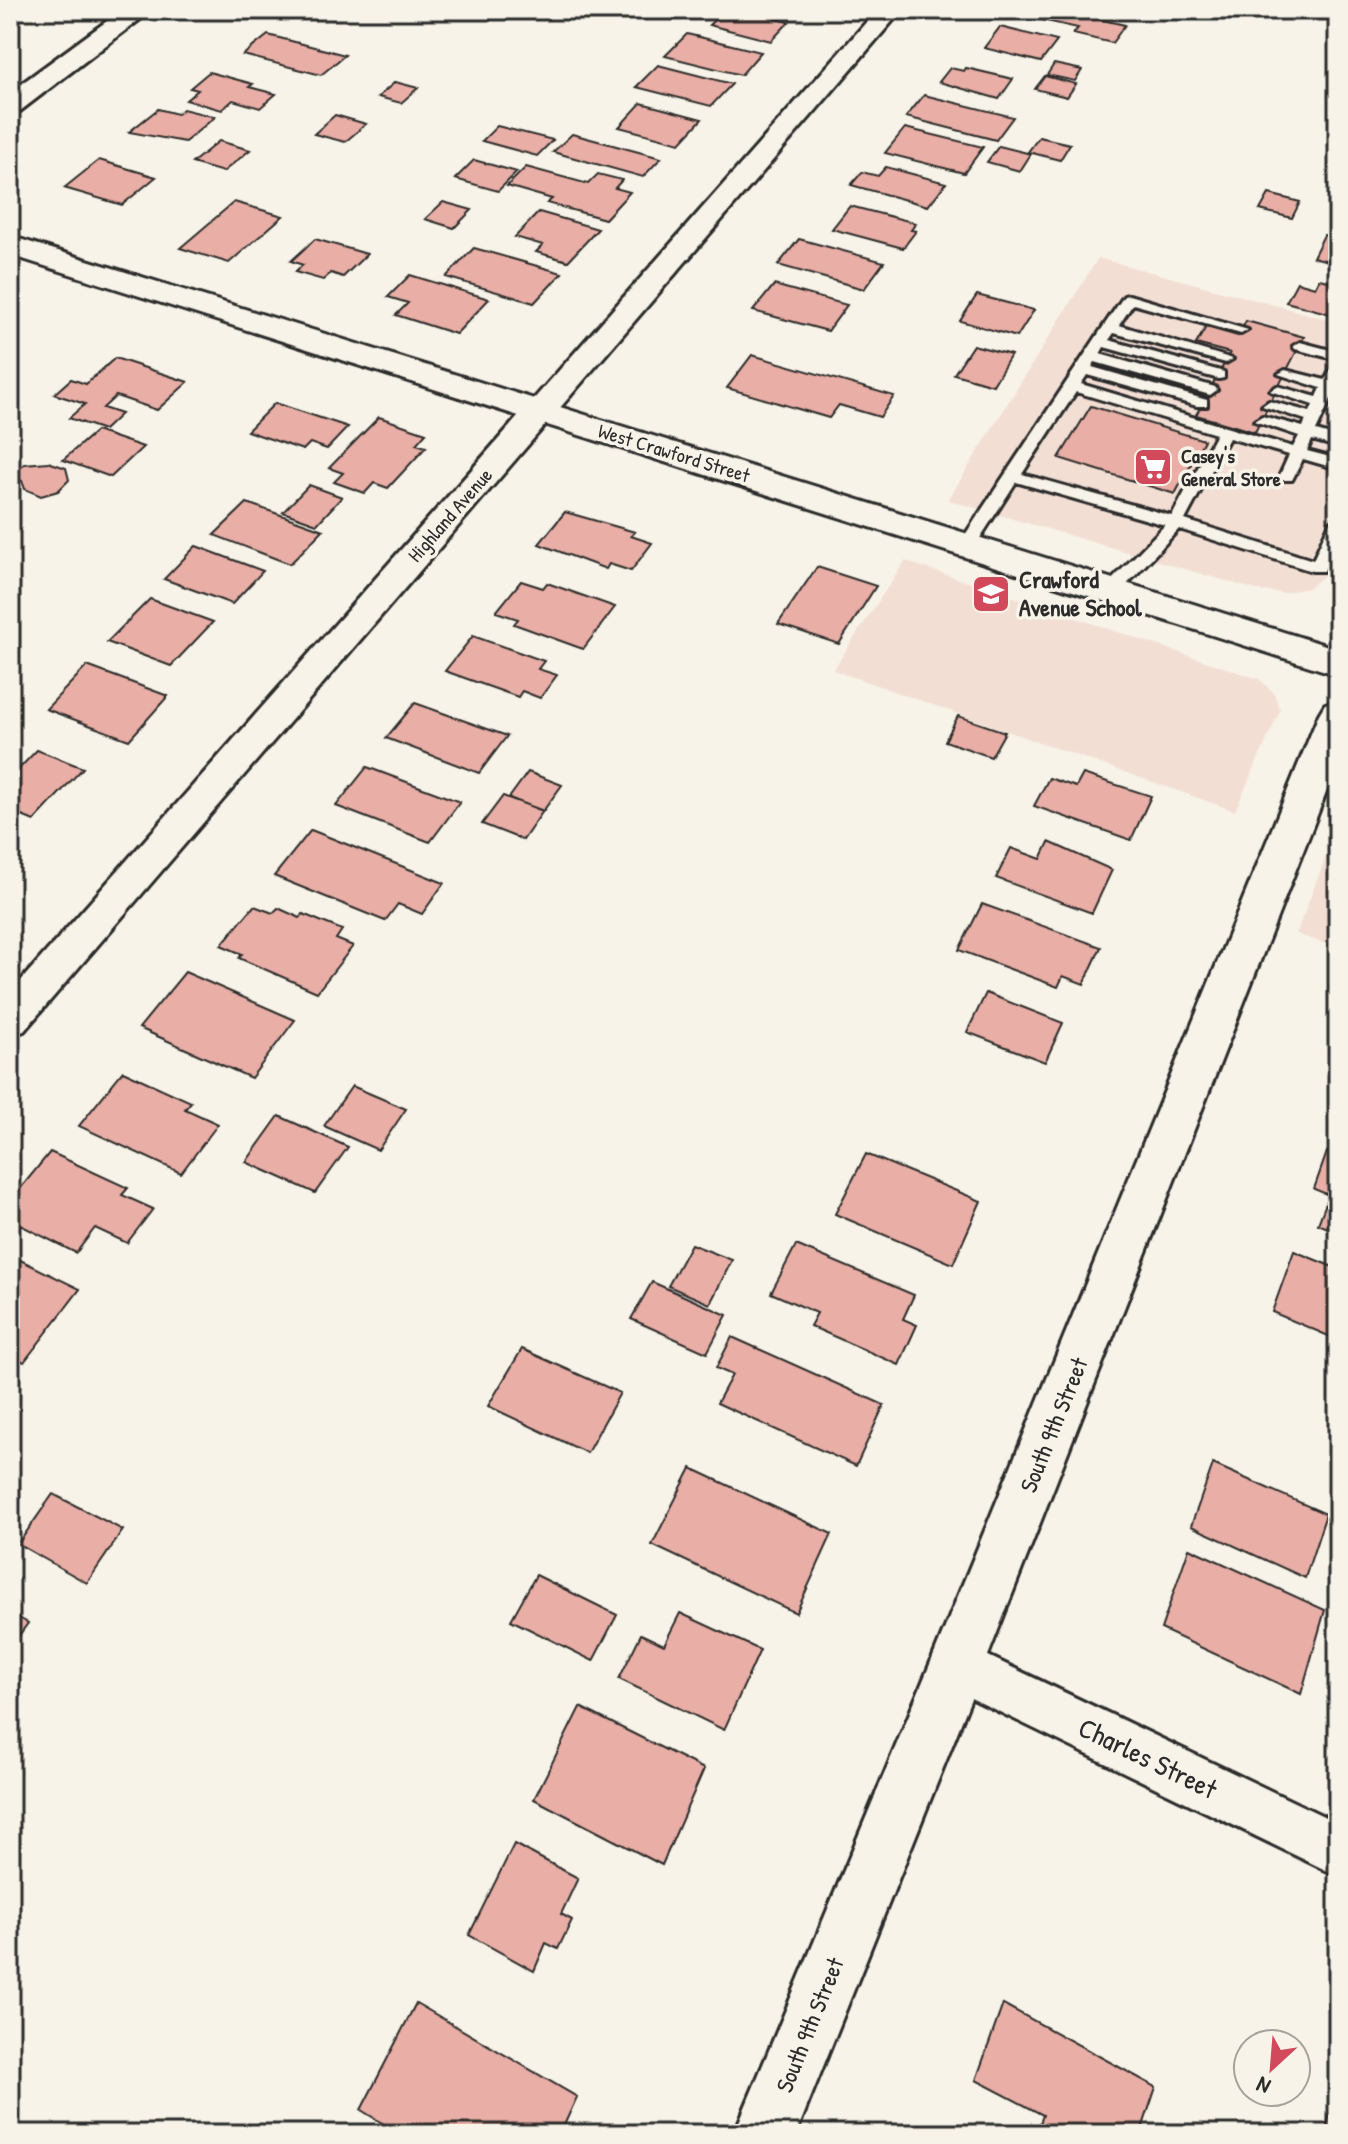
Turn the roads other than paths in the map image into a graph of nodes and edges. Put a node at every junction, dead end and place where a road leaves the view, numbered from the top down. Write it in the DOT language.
graph roads {
  1 [pos="139,10"];
  2 [pos="890,10"];
  3 [pos="10,105"];
  4 [pos="10,245"];
  5 [pos="1110,327"];
  6 [pos="1241,330"];
  7 [pos="1101,342"];
  8 [pos="1300,346"];
  9 [pos="1092,356"];
  10 [pos="1338,356"];
  11 [pos="1226,359"];
  12 [pos="1083,369"];
  13 [pos="1338,369"];
  14 [pos="1285,374"];
  15 [pos="1219,375"];
  16 [pos="1072,386"];
  17 [pos="1330,386"];
  18 [pos="1277,391"];
  19 [pos="1323,403"];
  20 [pos="1269,406"];
  21 [pos="541,411"];
  22 [pos="1315,418"];
  23 [pos="1262,421"];
  24 [pos="1225,431"];
  25 [pos="1308,434"];
  26 [pos="1338,442"];
  27 [pos="1298,453"];
  28 [pos="1338,464"];
  29 [pos="1013,476"];
  30 [pos="1287,477"];
  31 [pos="1338,522"];
  32 [pos="1176,523"];
  33 [pos="967,545"];
  34 [pos="1111,591"];
  35 [pos="1338,662"];
  36 [pos="1338,714"];
  37 [pos="10,1020"];
  38 [pos="957,1666"];
  39 [pos="1338,1850"];
  40 [pos="765,2134"];
  1 -- 3 [label="main road"];
  2 -- 21 [label="street, Highland Avenue"];
  4 -- 21 [label="main road, West Crawford Street"];
  5 -- 6 [label="lane"];
  5 -- 7 [label="lane"];
  5 -- 11 [label="lane"];
  7 -- 9 [label="lane"];
  7 -- 15 [label="lane"];
  8 -- 10 [label="lane"];
  9 -- 12 [label="lane"];
  9 -- 12 [label="lane"];
  12 -- 16 [label="lane"];
  13 -- 17 [label="lane"];
  14 -- 17 [label="lane"];
  16 -- 24 [label="lane"];
  16 -- 29 [label="lane"];
  17 -- 19 [label="lane"];
  18 -- 19 [label="lane"];
  19 -- 22 [label="lane"];
  20 -- 22 [label="lane"];
  21 -- 33 [label="main road, West Crawford Street"];
  21 -- 37 [label="street, Highland Avenue"];
  22 -- 25 [label="lane"];
  23 -- 25 [label="lane"];
  24 -- 27 [label="lane"];
  24 -- 32 [label="lane"];
  25 -- 26 [label="lane"];
  25 -- 27 [label="lane"];
  27 -- 28 [label="lane"];
  27 -- 30 [label="lane"];
  29 -- 32 [label="lane"];
  29 -- 33 [label="lane"];
  31 -- 32 [label="lane"];
  32 -- 34 [label="lane"];
  33 -- 34 [label="main road, West Crawford Street"];
  34 -- 35 [label="main road, West Crawford Street"];
  36 -- 38 [label="main road, South 9th Street"];
  38 -- 39 [label="street, Charles Street"];
  38 -- 40 [label="main road, South 9th Street"];
}
